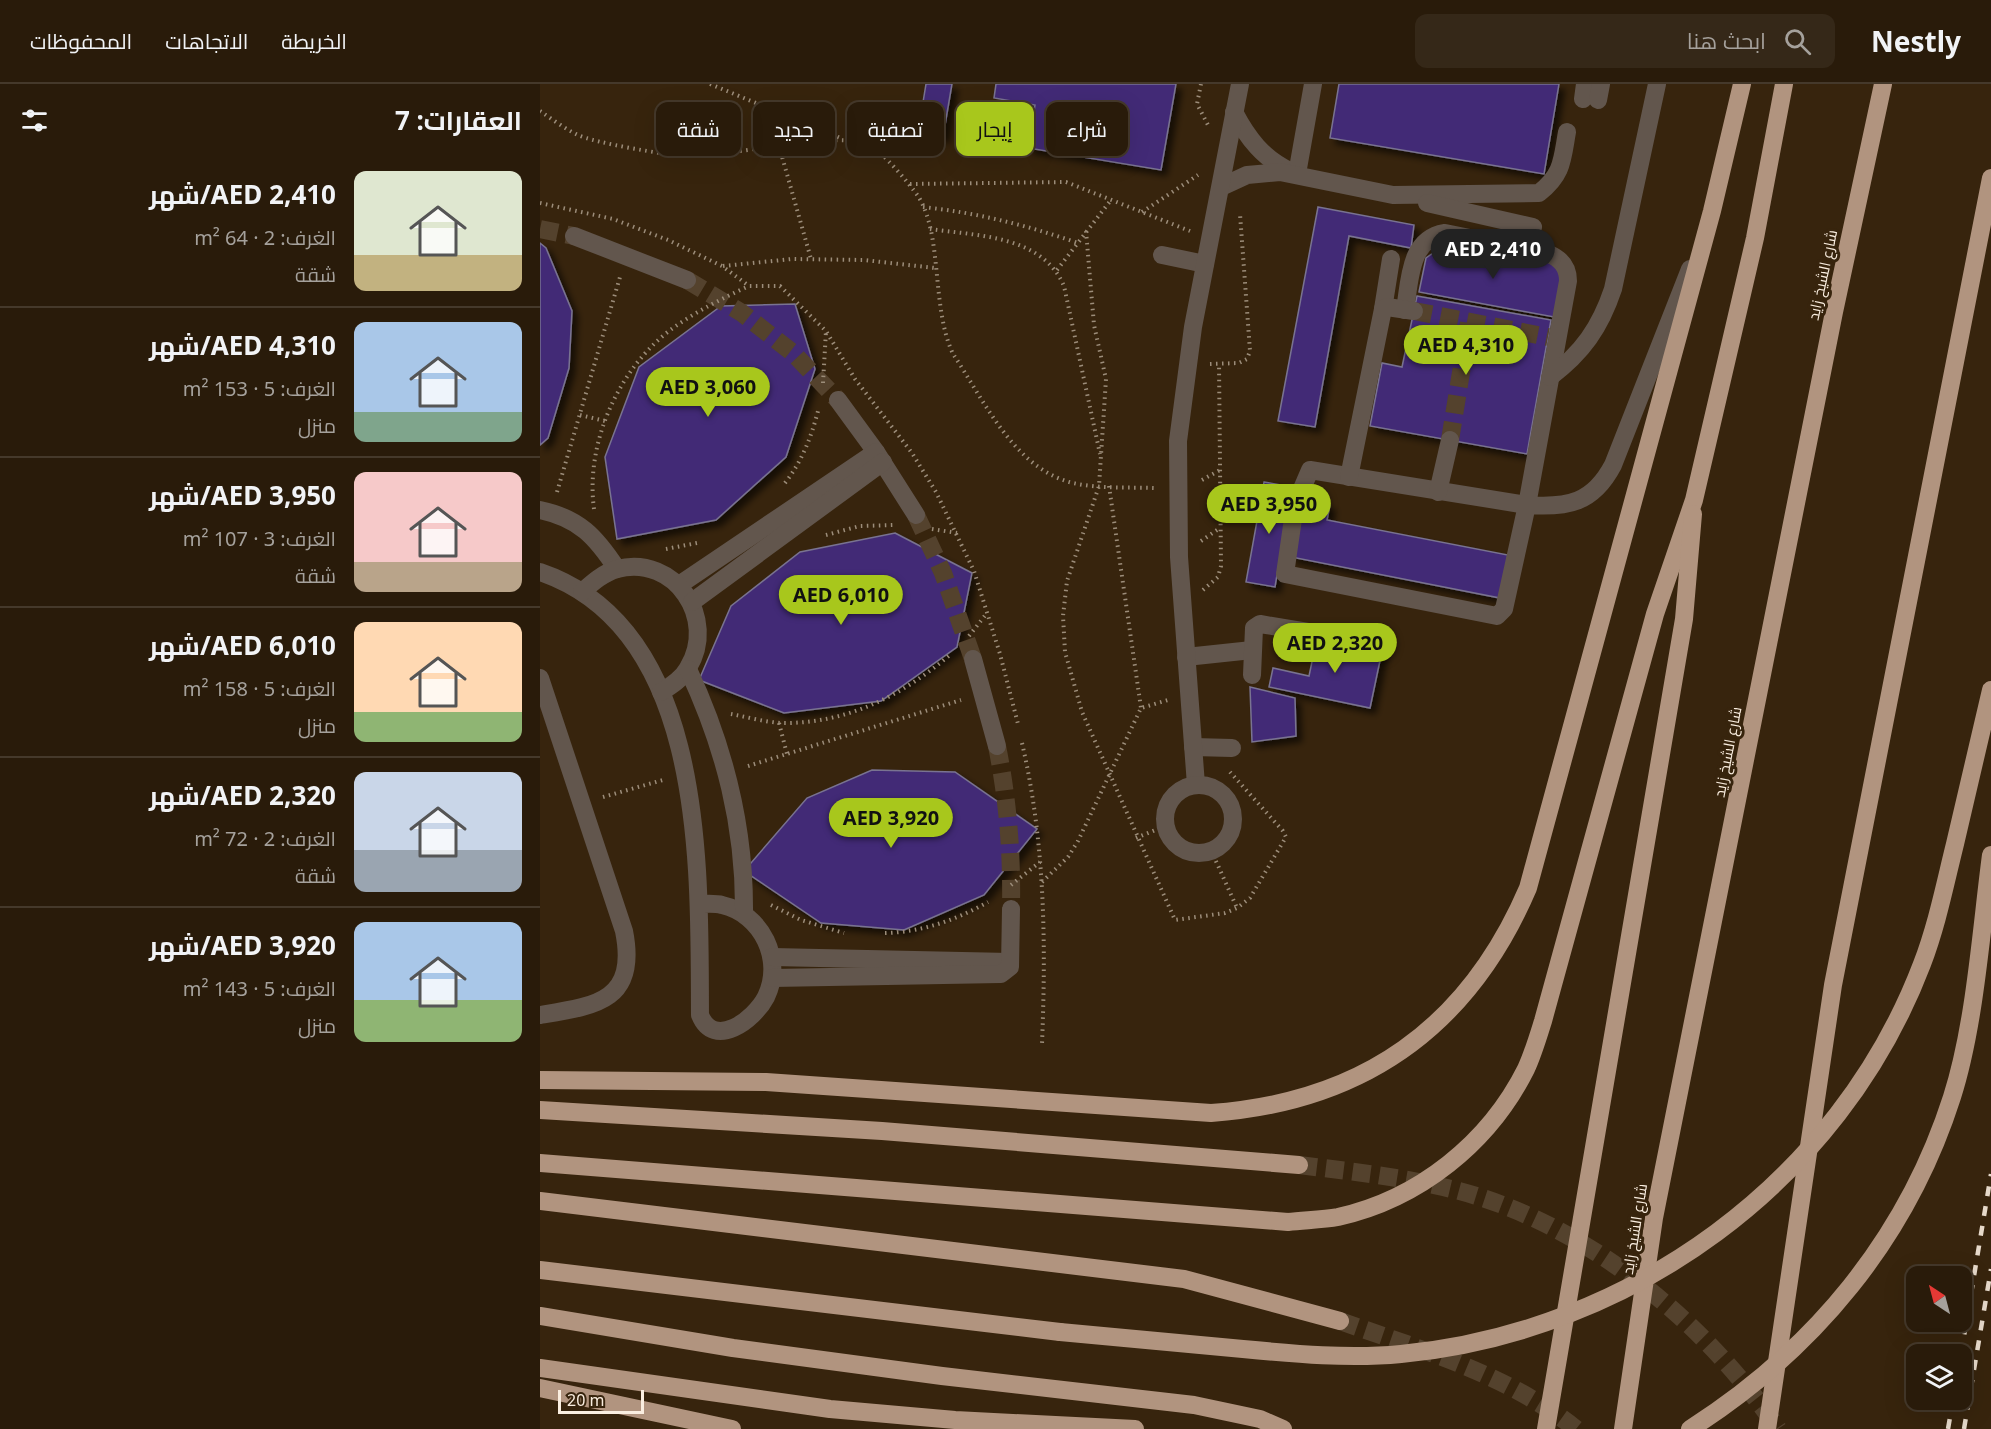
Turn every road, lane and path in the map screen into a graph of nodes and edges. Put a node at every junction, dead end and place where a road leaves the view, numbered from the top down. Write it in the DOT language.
graph roads {
  1 [pos="711,84"];
  2 [pos="1240,84"];
  3 [pos="1313,84"];
  4 [pos="1657,84"];
  5 [pos="1742,84"];
  6 [pos="1784,84"];
  7 [pos="1883,84"];
  8 [pos="540,111"];
  9 [pos="1234,112"];
  10 [pos="1567,132"];
  11 [pos="844,139"];
  12 [pos="835,140"];
  13 [pos="753,149"];
  14 [pos="1226,155"];
  15 [pos="782,156"];
  16 [pos="1298,174"];
  17 [pos="1991,178"];
  18 [pos="909,184"];
  19 [pos="1221,187"];
  20 [pos="1393,195"];
  21 [pos="1111,200"];
  22 [pos="540,203"];
  23 [pos="923,207"];
  24 [pos="1240,208"];
  25 [pos="1712,211"];
  26 [pos="1142,212"];
  27 [pos="1533,227"];
  28 [pos="930,229"];
  29 [pos="574,236"];
  30 [pos="1210,239"];
  31 [pos="1078,243"];
  32 [pos="627,254"];
  33 [pos="1162,255"];
  34 [pos="1391,259"];
  35 [pos="811,260"];
  36 [pos="1205,264"];
  37 [pos="722,266"];
  38 [pos="934,268"];
  39 [pos="1057,270"];
  40 [pos="687,280"];
  41 [pos="749,286"];
  42 [pos="1383,309"];
  43 [pos="826,331"];
  44 [pos="1209,364"];
  45 [pos="1219,364"];
  46 [pos="1550,378"];
  47 [pos="822,387"];
  48 [pos="838,400"];
  49 [pos="819,406"];
  50 [pos="580,415"];
  51 [pos="605,421"];
  52 [pos="1450,440"];
  53 [pos="880,457"];
  54 [pos="1101,459"];
  55 [pos="1220,470"];
  56 [pos="1349,477"];
  57 [pos="1198,482"];
  58 [pos="783,486"];
  59 [pos="1109,486"];
  60 [pos="1177,489"];
  61 [pos="1438,492"];
  62 [pos="1694,500"];
  63 [pos="1527,505"];
  64 [pos="545,512"];
  65 [pos="921,522"];
  66 [pos="896,525"];
  67 [pos="1221,528"];
  68 [pos="958,533"];
  69 [pos="814,538"];
  70 [pos="598,540"];
  71 [pos="703,541"];
  72 [pos="1199,543"];
  73 [pos="659,550"];
  74 [pos="616,569"];
  75 [pos="540,572"];
  76 [pos="679,585"];
  77 [pos="1201,591"];
  78 [pos="582,592"];
  79 [pos="692,602"];
  80 [pos="987,613"];
  81 [pos="964,641"];
  82 [pos="1380,644"];
  83 [pos="958,648"];
  84 [pos="1252,650"];
  85 [pos="1186,657"];
  86 [pos="973,659"];
  87 [pos="688,669"];
  88 [pos="1252,675"];
  89 [pos="540,678"];
  90 [pos="1991,690"];
  91 [pos="661,692"];
  92 [pos="1189,693"];
  93 [pos="982,694"];
  94 [pos="1141,708"];
  95 [pos="707,709"];
  96 [pos="779,723"];
  97 [pos="1018,726"];
  98 [pos="1021,736"];
  99 [pos="997,746"];
  100 [pos="1193,747"];
  101 [pos="1232,748"];
  102 [pos="787,754"];
  103 [pos="728,772"];
  104 [pos="643,785"];
  105 [pos="1196,785"];
  106 [pos="626,790"];
  107 [pos="1166,826"];
  108 [pos="1136,838"];
  109 [pos="1211,850"];
  110 [pos="1991,855"];
  111 [pos="1041,861"];
  112 [pos="1042,882"];
  113 [pos="744,885"];
  114 [pos="1004,892"];
  115 [pos="994,898"];
  116 [pos="699,904"];
  117 [pos="1237,908"];
  118 [pos="1011,909"];
  119 [pos="744,914"];
  120 [pos="851,934"];
  121 [pos="878,934"];
  122 [pos="772,957"];
  123 [pos="1010,962"];
  124 [pos="772,978"];
  125 [pos="540,1015"];
  126 [pos="1042,1044"];
  127 [pos="540,1080"];
  128 [pos="540,1110"];
  129 [pos="540,1163"];
  130 [pos="1299,1165"];
  131 [pos="540,1201"];
  132 [pos="540,1270"];
  133 [pos="540,1316"];
  134 [pos="1340,1322"];
  135 [pos="540,1368"];
  136 [pos="540,1388"];
  137 [pos="732,1429"];
  138 [pos="1136,1429"];
  139 [pos="1283,1429"];
  140 [pos="1546,1429"];
  141 [pos="1623,1429"];
  142 [pos="1690,1429"];
  143 [pos="1767,1429"];
  1 -- 11 [label="path"];
  2 -- 9 [label="lane"];
  3 -- 16 [label="lane"];
  4 -- 46 [label="lane"];
  5 -- 25 [label="highway"];
  6 -- 62 [label="highway"];
  7 -- 141 [label="highway, شارع الشيخ زايد"];
  8 -- 13 [label="path"];
  9 -- 14 [label="lane"];
  9 -- 16 [label="lane"];
  10 -- 20 [label="lane"];
  11 -- 12 [label="path"];
  11 -- 18 [label="path"];
  14 -- 19 [label="lane"];
  14 -- 26 [label="path"];
  15 -- 35 [label="path"];
  16 -- 19 [label="lane"];
  16 -- 20 [label="lane"];
  17 -- 143 [label="highway"];
  18 -- 21 [label="path"];
  18 -- 23 [label="path"];
  19 -- 30 [label="lane"];
  20 -- 27 [label="lane"];
  21 -- 26 [label="path"];
  21 -- 31 [label="path"];
  22 -- 37 [label="path"];
  23 -- 28 [label="path"];
  23 -- 31 [label="path"];
  24 -- 45 [label="path"];
  25 -- 63 [label="lane"];
  25 -- 127 [label="highway"];
  26 -- 30 [label="path"];
  28 -- 38 [label="path"];
  28 -- 39 [label="path"];
  29 -- 32 [label="lane"];
  30 -- 36 [label="lane"];
  31 -- 39 [label="path"];
  32 -- 40 [label="lane"];
  32 -- 50 [label="path"];
  33 -- 36 [label="lane"];
  34 -- 42 [label="lane"];
  35 -- 37 [label="path"];
  35 -- 38 [label="path"];
  36 -- 60 [label="lane"];
  37 -- 41 [label="path"];
  38 -- 59 [label="path"];
  39 -- 54 [label="path"];
  41 -- 43 [label="path"];
  41 -- 51 [label="path"];
  42 -- 46 [label="lane"];
  42 -- 56 [label="lane"];
  43 -- 47 [label="path"];
  43 -- 68 [label="path"];
  44 -- 45 [label="path"];
  45 -- 55 [label="path"];
  46 -- 63 [label="lane"];
  48 -- 53 [label="lane"];
  49 -- 58 [label="path"];
  50 -- 51 [label="path"];
  50 -- 64 [label="path"];
  51 -- 70 [label="path"];
  52 -- 61 [label="lane"];
  53 -- 65 [label="lane"];
  53 -- 76 [label="lane"];
  53 -- 79 [label="lane"];
  55 -- 57 [label="path"];
  55 -- 67 [label="path"];
  56 -- 61 [label="lane"];
  56 -- 63 [label="lane"];
  59 -- 60 [label="path"];
  59 -- 94 [label="path"];
  60 -- 85 [label="lane"];
  61 -- 63 [label="lane"];
  62 -- 129 [label="highway"];
  62 -- 140 [label="highway"];
  64 -- 70 [label="lane"];
  65 -- 68 [label="path"];
  66 -- 69 [label="path"];
  67 -- 72 [label="path"];
  67 -- 77 [label="path"];
  68 -- 80 [label="path"];
  70 -- 74 [label="lane"];
  71 -- 73 [label="path"];
  74 -- 76 [label="lane"];
  74 -- 78 [label="lane"];
  75 -- 78 [label="lane"];
  76 -- 79 [label="lane"];
  78 -- 91 [label="lane"];
  79 -- 87 [label="lane"];
  80 -- 81 [label="path"];
  80 -- 97 [label="path"];
  82 -- 84 [label="lane"];
  83 -- 96 [label="path"];
  84 -- 85 [label="lane"];
  84 -- 88 [label="lane"];
  85 -- 92 [label="lane"];
  86 -- 93 [label="lane"];
  87 -- 91 [label="lane"];
  87 -- 95 [label="lane"];
  89 -- 125 [label="lane"];
  90 -- 132 [label="highway, bridge"];
  91 -- 116 [label="lane"];
  92 -- 94 [label="path"];
  92 -- 100 [label="lane"];
  93 -- 99 [label="lane"];
  93 -- 102 [label="path"];
  94 -- 112 [label="path"];
  95 -- 96 [label="path"];
  95 -- 103 [label="lane"];
  96 -- 102 [label="path"];
  98 -- 111 [label="path"];
  100 -- 101 [label="lane"];
  100 -- 105 [label="lane"];
  102 -- 103 [label="path"];
  103 -- 113 [label="lane"];
  104 -- 106 [label="path"];
  105 -- 107 [label="lane"];
  105 -- 109 [label="lane"];
  107 -- 108 [label="path"];
  107 -- 109 [label="lane"];
  109 -- 117 [label="path"];
  110 -- 142 [label="highway, bridge"];
  111 -- 112 [label="path"];
  111 -- 114 [label="path"];
  112 -- 126 [label="path"];
  113 -- 119 [label="lane"];
  113 -- 120 [label="path"];
  115 -- 121 [label="path"];
  116 -- 119 [label="lane"];
  116 -- 124 [label="lane"];
  118 -- 123 [label="lane"];
  119 -- 122 [label="lane"];
  122 -- 123 [label="lane"];
  122 -- 124 [label="lane"];
  123 -- 124 [label="lane"];
  128 -- 130 [label="highway"];
  131 -- 134 [label="highway"];
  133 -- 139 [label="highway"];
  135 -- 138 [label="highway"];
  136 -- 137 [label="highway"];
}
